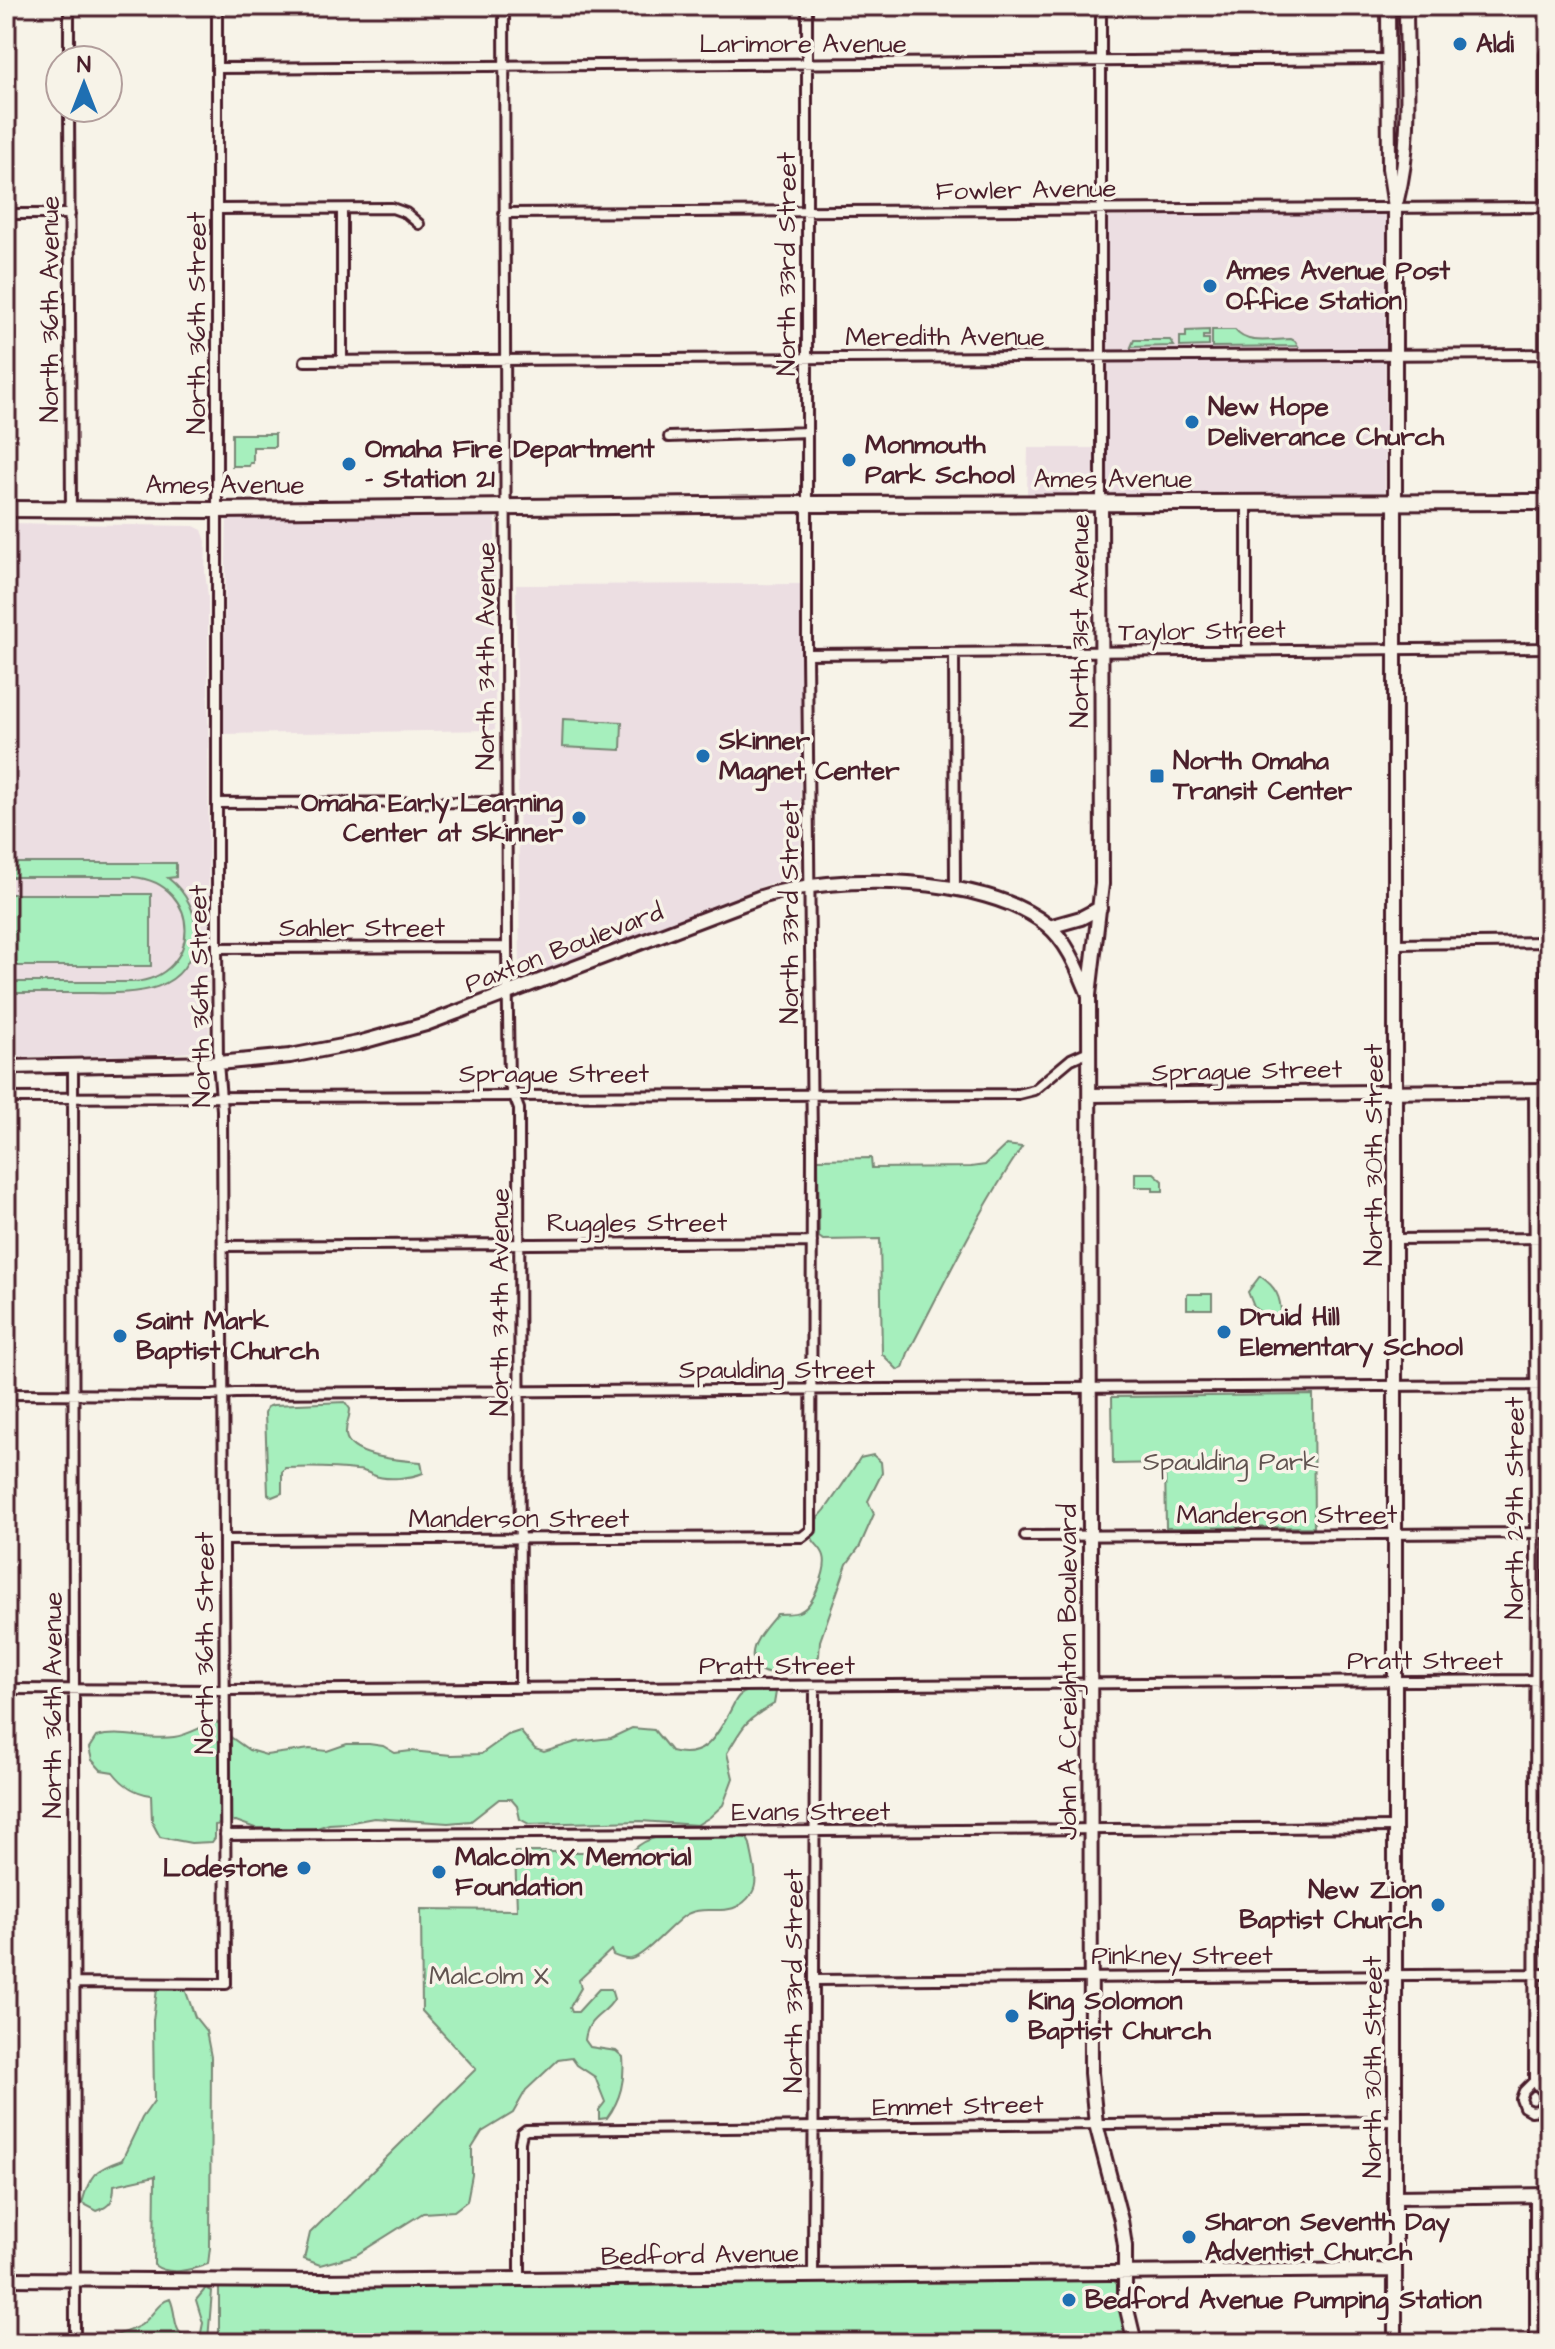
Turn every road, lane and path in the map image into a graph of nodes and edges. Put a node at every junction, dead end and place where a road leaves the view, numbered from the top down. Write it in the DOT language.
graph roads {
  1 [pos="69,6"];
  2 [pos="217,6"];
  3 [pos="504,6"];
  4 [pos="807,6"];
  5 [pos="1101,6"];
  6 [pos="1388,6"];
  7 [pos="1406,6"];
  8 [pos="69,44"];
  9 [pos="1547,54"];
  10 [pos="1388,59"];
  11 [pos="1101,62"];
  12 [pos="806,64"];
  13 [pos="504,66"];
  14 [pos="217,68"];
  15 [pos="69,124"];
  16 [pos="1395,207"];
  17 [pos="1547,207"];
  18 [pos="218,209"];
  19 [pos="342,209"];
  20 [pos="1101,209"];
  21 [pos="807,211"];
  22 [pos="504,213"];
  23 [pos="6,214"];
  24 [pos="70,214"];
  25 [pos="419,224"];
  26 [pos="1394,354"];
  27 [pos="1547,354"];
  28 [pos="1101,356"];
  29 [pos="807,358"];
  30 [pos="305,361"];
  31 [pos="504,361"];
  32 [pos="342,362"];
  33 [pos="807,432"];
  34 [pos="669,437"];
  35 [pos="1247,502"];
  36 [pos="1395,502"];
  37 [pos="1547,502"];
  38 [pos="1101,503"];
  39 [pos="808,504"];
  40 [pos="505,506"];
  41 [pos="6,509"];
  42 [pos="71,510"];
  43 [pos="217,510"];
  44 [pos="1546,648"];
  45 [pos="1395,649"];
  46 [pos="1247,650"];
  47 [pos="1102,652"];
  48 [pos="954,653"];
  49 [pos="807,654"];
  50 [pos="506,802"];
  51 [pos="217,803"];
  52 [pos="808,885"];
  53 [pos="955,889"];
  54 [pos="1100,908"];
  55 [pos="1049,927"];
  56 [pos="1396,944"];
  57 [pos="507,947"];
  58 [pos="217,948"];
  59 [pos="508,993"];
  60 [pos="1089,995"];
  61 [pos="1089,1051"];
  62 [pos="218,1063"];
  63 [pos="6,1067"];
  64 [pos="73,1067"];
  65 [pos="1543,1090"];
  66 [pos="1396,1091"];
  67 [pos="811,1095"];
  68 [pos="1090,1095"];
  69 [pos="514,1097"];
  70 [pos="6,1098"];
  71 [pos="73,1099"];
  72 [pos="221,1099"];
  73 [pos="1534,1238"];
  74 [pos="1549,1238"];
  75 [pos="1396,1239"];
  76 [pos="812,1242"];
  77 [pos="520,1244"];
  78 [pos="223,1246"];
  79 [pos="1535,1385"];
  80 [pos="1549,1385"];
  81 [pos="1396,1387"];
  82 [pos="1090,1388"];
  83 [pos="812,1390"];
  84 [pos="520,1391"];
  85 [pos="6,1394"];
  86 [pos="224,1394"];
  87 [pos="73,1395"];
  88 [pos="811,1530"];
  89 [pos="1536,1533"];
  90 [pos="1549,1533"];
  91 [pos="1396,1534"];
  92 [pos="1025,1536"];
  93 [pos="1090,1536"];
  94 [pos="520,1539"];
  95 [pos="225,1540"];
  96 [pos="1535,1680"];
  97 [pos="1549,1680"];
  98 [pos="1396,1681"];
  99 [pos="1090,1683"];
  100 [pos="815,1686"];
  101 [pos="520,1688"];
  102 [pos="6,1689"];
  103 [pos="73,1689"];
  104 [pos="225,1690"];
  105 [pos="1396,1827"];
  106 [pos="1091,1830"];
  107 [pos="814,1832"];
  108 [pos="225,1835"];
  109 [pos="1396,1974"];
  110 [pos="1535,1974"];
  111 [pos="1549,1974"];
  112 [pos="1091,1977"];
  113 [pos="814,1980"];
  114 [pos="74,1983"];
  115 [pos="1534,2081"];
  116 [pos="1395,2121"];
  117 [pos="1096,2124"];
  118 [pos="814,2127"];
  119 [pos="1549,2195"];
  120 [pos="1535,2196"];
  121 [pos="1395,2197"];
  122 [pos="1395,2270"];
  123 [pos="1124,2274"];
  124 [pos="813,2276"];
  125 [pos="520,2278"];
  126 [pos="6,2279"];
  127 [pos="76,2279"];
  128 [pos="1549,2340"];
  129 [pos="1535,2342"];
  130 [pos="75,2343"];
  131 [pos="1135,2343"];
  132 [pos="1395,2343"];
  1 -- 8 [label="street"];
  2 -- 14 [label="street, North 36th Street"];
  3 -- 13 [label="street, North 34th Avenue"];
  4 -- 12 [label="street, North 33rd Street"];
  5 -- 11 [label="street, North 31st Avenue"];
  6 -- 10 [label="street, North 30th Street"];
  7 -- 16 [label="street, North 30th Street"];
  9 -- 17 [label="street"];
  10 -- 11 [label="street, Larimore Avenue"];
  10 -- 16 [label="street, North 30th Street"];
  11 -- 12 [label="street, Larimore Avenue"];
  11 -- 20 [label="street, North 31st Avenue"];
  12 -- 13 [label="street, Larimore Avenue"];
  12 -- 21 [label="street, North 33rd Street"];
  13 -- 14 [label="street, Larimore Avenue"];
  13 -- 22 [label="street, North 34th Avenue"];
  14 -- 18 [label="street, North 36th Street"];
  15 -- 24 [label="street, North 36th Avenue"];
  16 -- 17 [label="street, Fowler Avenue"];
  16 -- 20 [label="street, Fowler Avenue"];
  16 -- 26 [label="street, North 30th Street"];
  17 -- 27 [label="street"];
  18 -- 19 [label="street"];
  18 -- 43 [label="street, North 36th Street"];
  19 -- 25 [label="street"];
  19 -- 32 [label="street"];
  20 -- 21 [label="street, Fowler Avenue"];
  20 -- 28 [label="street, North 31st Avenue"];
  21 -- 22 [label="street, Fowler Avenue"];
  21 -- 29 [label="street, North 33rd Street"];
  22 -- 31 [label="street, North 34th Avenue"];
  23 -- 24 [label="street"];
  24 -- 42 [label="street, North 36th Avenue"];
  26 -- 27 [label="street, Meredith Avenue"];
  26 -- 28 [label="street, Meredith Avenue"];
  26 -- 36 [label="street, North 30th Street"];
  27 -- 37 [label="street"];
  28 -- 29 [label="street, Meredith Avenue"];
  28 -- 38 [label="street, North 31st Avenue"];
  29 -- 31 [label="street, Meredith Avenue"];
  29 -- 33 [label="street, North 33rd Street"];
  30 -- 32 [label="street, Meredith Avenue"];
  31 -- 32 [label="street, Meredith Avenue"];
  31 -- 40 [label="street, North 34th Avenue"];
  33 -- 34 [label="street"];
  33 -- 39 [label="street, North 33rd Street"];
  35 -- 36 [label="main road, Ames Avenue"];
  35 -- 38 [label="main road, Ames Avenue"];
  35 -- 46 [label="street"];
  36 -- 37 [label="main road, Ames Avenue"];
  36 -- 45 [label="street, North 30th Street"];
  37 -- 44 [label="street"];
  38 -- 39 [label="main road, Ames Avenue"];
  38 -- 47 [label="street, North 31st Avenue"];
  39 -- 40 [label="main road, Ames Avenue"];
  39 -- 49 [label="street, North 33rd Street"];
  40 -- 43 [label="main road, Ames Avenue"];
  40 -- 50 [label="street, North 34th Avenue"];
  41 -- 42 [label="main road, Ames Avenue"];
  42 -- 43 [label="main road, Ames Avenue"];
  43 -- 51 [label="street, North 36th Street"];
  44 -- 45 [label="street, Taylor Street"];
  45 -- 46 [label="street, Taylor Street"];
  45 -- 56 [label="street, North 30th Street"];
  46 -- 47 [label="street, Taylor Street"];
  47 -- 48 [label="street, Taylor Street"];
  47 -- 54 [label="street, North 31st Avenue"];
  48 -- 49 [label="street, Taylor Street"];
  48 -- 53 [label="street"];
  49 -- 52 [label="street, North 33rd Street"];
  50 -- 51 [label="street"];
  50 -- 57 [label="street, North 34th Avenue"];
  51 -- 58 [label="street, North 36th Street"];
  52 -- 53 [label="street, Paxton Boulevard"];
  52 -- 59 [label="street, Paxton Boulevard"];
  52 -- 67 [label="street, North 33rd Street"];
  53 -- 55 [label="street, Paxton Boulevard"];
  54 -- 55 [label="street"];
  54 -- 60 [label="street, North 31st Avenue"];
  55 -- 60 [label="street, Paxton Boulevard"];
  56 -- 65 [label="street, North 29th Street"];
  56 -- 66 [label="street, North 30th Street"];
  57 -- 58 [label="street, Sahler Street"];
  57 -- 59 [label="street, North 34th Avenue"];
  58 -- 62 [label="street, North 36th Street"];
  59 -- 62 [label="street, Paxton Boulevard"];
  59 -- 69 [label="street, North 34th Avenue"];
  60 -- 61 [label="street, John A Creighton Boulevard"];
  61 -- 67 [label="street, Sprague Street"];
  61 -- 68 [label="street, John A Creighton Boulevard"];
  62 -- 64 [label="street, Paxton Boulevard"];
  62 -- 72 [label="street, North 36th Street"];
  63 -- 64 [label="street, Paxton Boulevard"];
  64 -- 71 [label="street, North 36th Avenue"];
  65 -- 66 [label="street, Sprague Street"];
  65 -- 73 [label="street, North 29th Street"];
  66 -- 68 [label="street, Sprague Street"];
  66 -- 75 [label="street, North 30th Street"];
  67 -- 69 [label="street, Sprague Street"];
  67 -- 76 [label="street, North 33rd Street"];
  68 -- 82 [label="street, John A Creighton Boulevard"];
  69 -- 72 [label="street, Sprague Street"];
  69 -- 77 [label="street, North 34th Avenue"];
  70 -- 71 [label="street, Sprague Street"];
  71 -- 72 [label="street, Sprague Street"];
  71 -- 87 [label="street, North 36th Avenue"];
  72 -- 78 [label="street, North 36th Street"];
  73 -- 74 [label="street"];
  73 -- 75 [label="street"];
  73 -- 79 [label="street, North 29th Street"];
  75 -- 81 [label="street, North 30th Street"];
  76 -- 77 [label="street, Ruggles Street"];
  76 -- 83 [label="street, North 33rd Street"];
  77 -- 78 [label="street, Ruggles Street"];
  77 -- 84 [label="street, North 34th Avenue"];
  78 -- 86 [label="street, North 36th Street"];
  79 -- 80 [label="street, Spaulding Street"];
  79 -- 81 [label="street, Spaulding Street"];
  79 -- 89 [label="street, North 29th Street"];
  81 -- 82 [label="street, Spaulding Street"];
  81 -- 91 [label="street, North 30th Street"];
  82 -- 83 [label="street, Spaulding Street"];
  82 -- 93 [label="street, John A Creighton Boulevard"];
  83 -- 84 [label="street, Spaulding Street"];
  83 -- 88 [label="street, North 33rd Street"];
  84 -- 86 [label="street, Spaulding Street"];
  84 -- 94 [label="street, North 34th Avenue"];
  85 -- 87 [label="street, Spaulding Street"];
  86 -- 87 [label="street, Spaulding Street"];
  86 -- 95 [label="street, North 36th Street"];
  87 -- 103 [label="street, North 36th Avenue"];
  88 -- 94 [label="street, Manderson Street"];
  89 -- 90 [label="street, Manderson Street"];
  89 -- 91 [label="street, Manderson Street"];
  89 -- 96 [label="street, North 29th Street"];
  91 -- 93 [label="street, Manderson Street"];
  91 -- 98 [label="street, North 30th Street"];
  92 -- 93 [label="street, Manderson Street"];
  93 -- 99 [label="street, John A Creighton Boulevard"];
  94 -- 95 [label="street, Manderson Street"];
  94 -- 101 [label="street, North 34th Avenue"];
  95 -- 104 [label="street, North 36th Street"];
  96 -- 97 [label="street, Pratt Street"];
  96 -- 98 [label="street, Pratt Street"];
  96 -- 110 [label="street, North 29th Street"];
  98 -- 99 [label="street, Pratt Street"];
  98 -- 105 [label="street, North 30th Street"];
  99 -- 100 [label="street, Pratt Street"];
  99 -- 106 [label="street, John A Creighton Boulevard"];
  100 -- 101 [label="street, Pratt Street"];
  100 -- 107 [label="street, North 33rd Street"];
  101 -- 104 [label="street, Pratt Street"];
  102 -- 103 [label="street, Pratt Street"];
  103 -- 104 [label="street, Pratt Street"];
  103 -- 114 [label="street, North 36th Avenue"];
  104 -- 108 [label="street, North 36th Street"];
  105 -- 106 [label="street, Evans Street"];
  105 -- 109 [label="street, North 30th Street"];
  106 -- 107 [label="street, Evans Street"];
  106 -- 112 [label="street, John A Creighton Boulevard"];
  107 -- 108 [label="street, Evans Street"];
  107 -- 113 [label="street, North 33rd Street"];
  108 -- 114 [label="street, North 36th Street"];
  109 -- 110 [label="street, Pinkney Street"];
  109 -- 112 [label="street, Pinkney Street"];
  109 -- 116 [label="street, North 30th Street"];
  110 -- 111 [label="street, Pinkney Street"];
  110 -- 115 [label="street, North 29th Street"];
  112 -- 113 [label="street, Pinkney Street"];
  112 -- 117 [label="street, John A Creighton Boulevard"];
  113 -- 118 [label="street, North 33rd Street"];
  114 -- 127 [label="street, North 36th Avenue"];
  116 -- 117 [label="street, Emmet Street"];
  116 -- 121 [label="street, North 30th Street"];
  117 -- 118 [label="street, Emmet Street"];
  117 -- 123 [label="street, John A Creighton Boulevard"];
  118 -- 124 [label="street, North 33rd Street"];
  118 -- 125 [label="street, Emmet Street"];
  119 -- 120 [label="street"];
  120 -- 121 [label="street"];
  120 -- 129 [label="street"];
  121 -- 122 [label="street, North 30th Street"];
  122 -- 123 [label="street, Bedford Avenue"];
  122 -- 132 [label="street, North 30th Street"];
  123 -- 124 [label="street, Bedford Avenue"];
  123 -- 131 [label="street, John A Creighton Boulevard"];
  124 -- 125 [label="street, Bedford Avenue"];
  125 -- 127 [label="street, Bedford Avenue"];
  126 -- 127 [label="street, Bedford Avenue"];
  127 -- 130 [label="street, North 36th Avenue"];
  128 -- 129 [label="street"];
}
